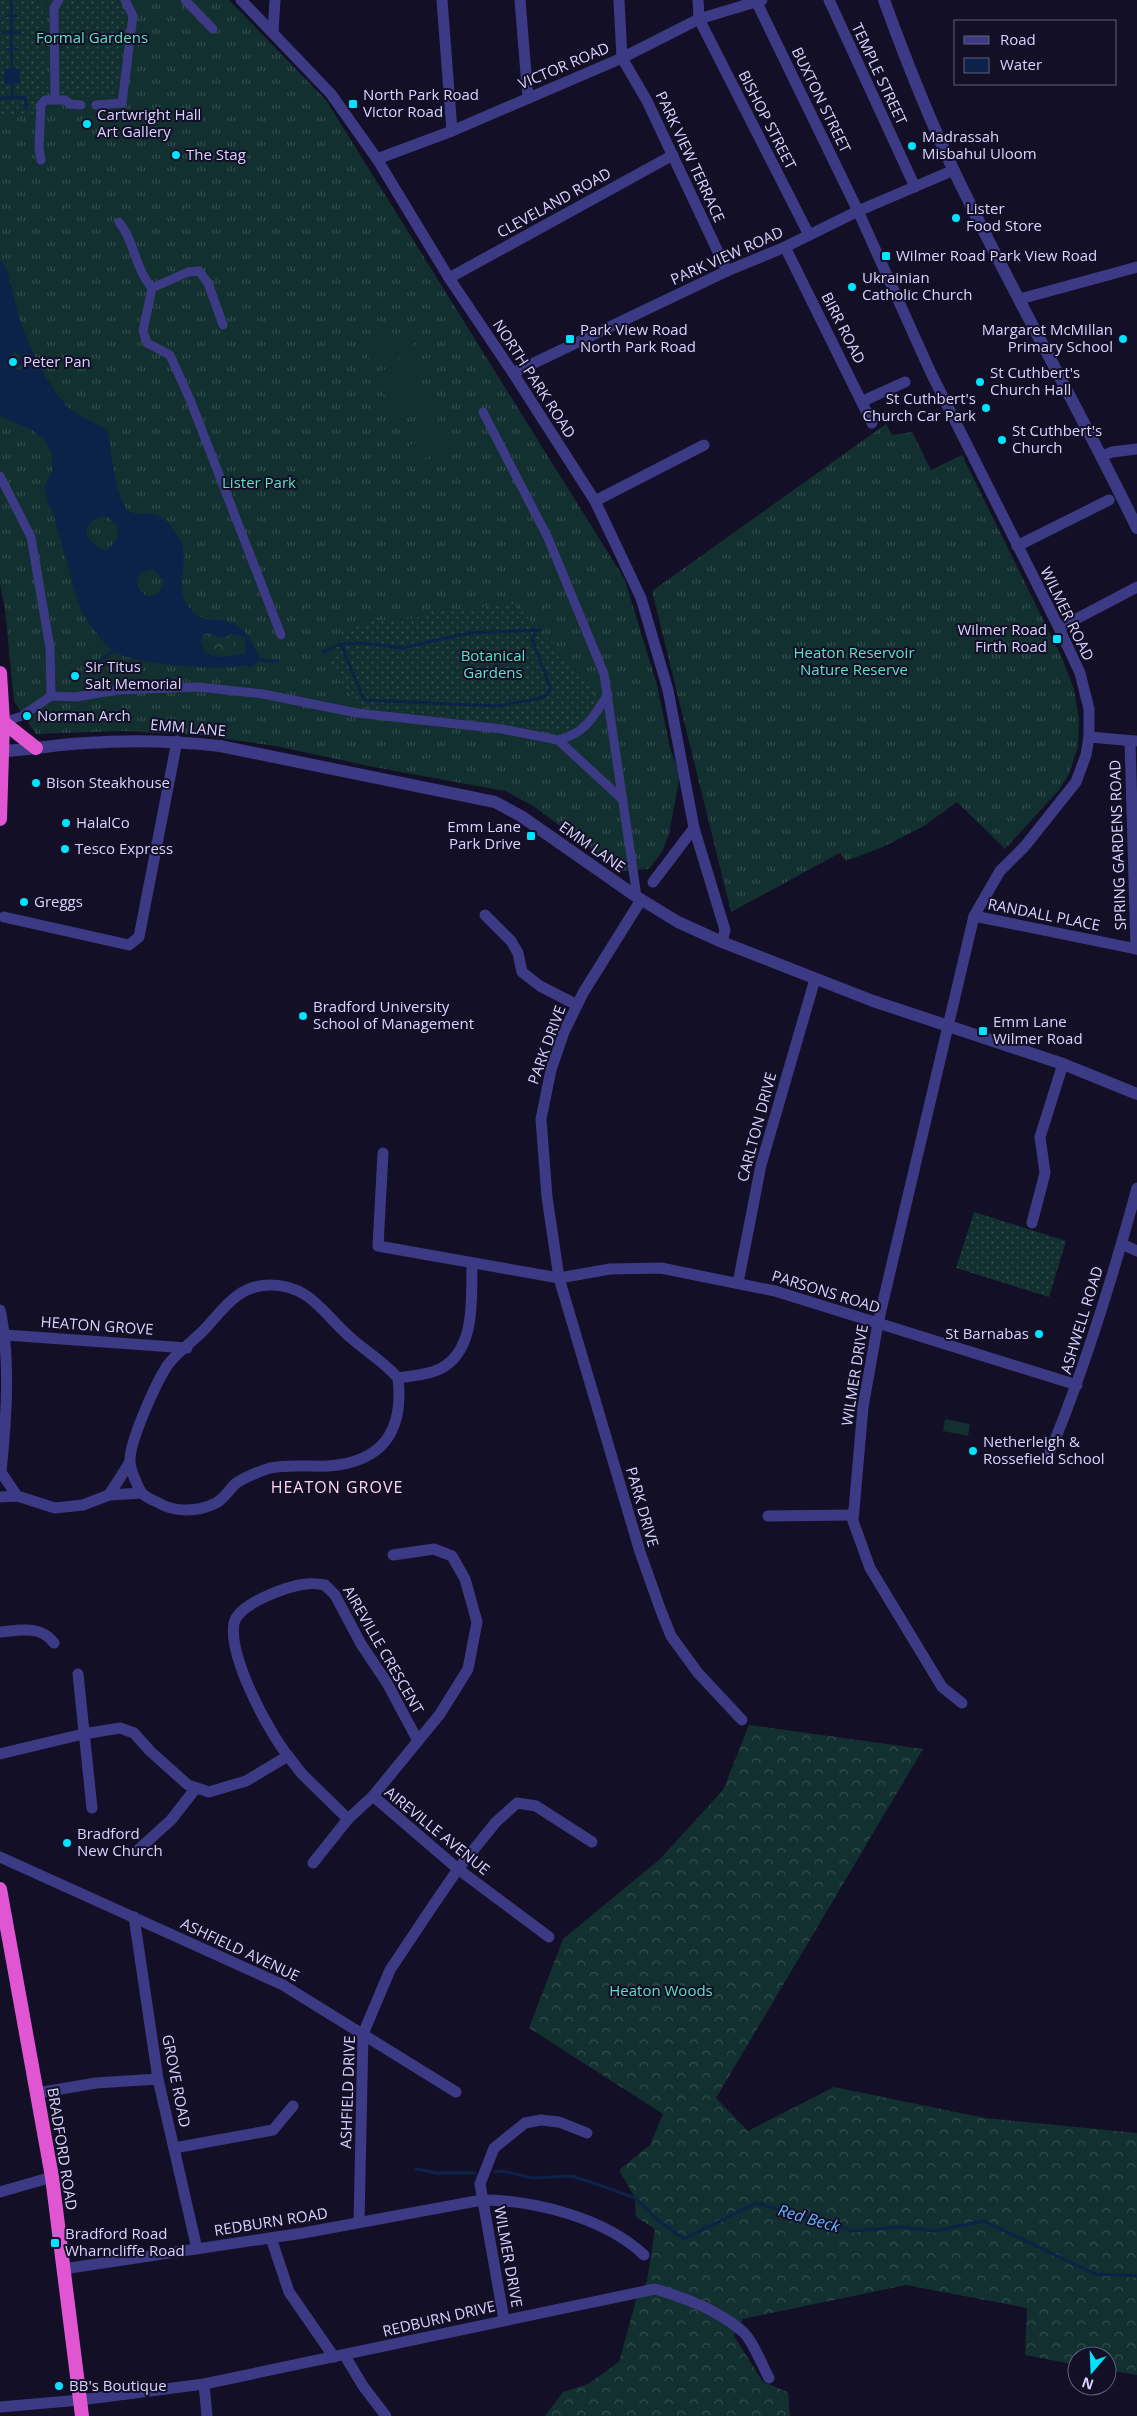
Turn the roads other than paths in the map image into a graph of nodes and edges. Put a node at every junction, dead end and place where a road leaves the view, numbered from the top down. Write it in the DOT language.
graph roads {
  1 [pos="59,0"];
  2 [pos="125,0"];
  3 [pos="185,0"];
  4 [pos="241,0"];
  5 [pos="274,0"];
  6 [pos="442,0"];
  7 [pos="520,0"];
  8 [pos="619,0"];
  9 [pos="698,0"];
  10 [pos="829,0"];
  11 [pos="884,0"];
  12 [pos="760,1"];
  13 [pos="699,19"];
  14 [pos="212,29"];
  15 [pos="273,32"];
  16 [pos="622,58"];
  17 [pos="528,98"];
  18 [pos="55,99"];
  19 [pos="81,105"];
  20 [pos="96,105"];
  21 [pos="452,131"];
  22 [pos="673,155"];
  23 [pos="377,159"];
  24 [pos="41,160"];
  25 [pos="954,170"];
  26 [pos="915,187"];
  27 [pos="858,211"];
  28 [pos="119,222"];
  29 [pos="809,235"];
  30 [pos="785,247"];
  31 [pos="1137,267"];
  32 [pos="726,271"];
  33 [pos="449,278"];
  34 [pos="152,288"];
  35 [pos="1020,299"];
  36 [pos="223,325"];
  37 [pos="514,373"];
  38 [pos="905,382"];
  39 [pos="863,401"];
  40 [pos="483,412"];
  41 [pos="872,423"];
  42 [pos="704,445"];
  43 [pos="1137,449"];
  44 [pos="1102,456"];
  45 [pos="0,476"];
  46 [pos="1109,500"];
  47 [pos="595,501"];
  48 [pos="1137,528"];
  49 [pos="1017,546"];
  50 [pos="1137,587"];
  51 [pos="1059,628"];
  52 [pos="281,635"];
  53 [pos="0,673"];
  54 [pos="0,677"];
  55 [pos="1,692"];
  56 [pos="608,694"];
  57 [pos="51,696"];
  58 [pos="3,722"];
  59 [pos="1089,736"];
  60 [pos="558,740"];
  61 [pos="177,741"];
  62 [pos="1133,741"];
  63 [pos="36,748"];
  64 [pos="2,751"];
  65 [pos="623,800"];
  66 [pos="0,820"];
  67 [pos="694,828"];
  68 [pos="653,882"];
  69 [pos="639,898"];
  70 [pos="485,915"];
  71 [pos="974,916"];
  72 [pos="4,917"];
  73 [pos="722,942"];
  74 [pos="1136,949"];
  75 [pos="815,979"];
  76 [pos="577,1004"];
  77 [pos="947,1027"];
  78 [pos="1063,1064"];
  79 [pos="1137,1094"];
  80 [pos="383,1154"];
  81 [pos="1137,1188"];
  82 [pos="1032,1223"];
  83 [pos="1122,1244"];
  84 [pos="1137,1251"];
  85 [pos="472,1263"];
  86 [pos="559,1278"];
  87 [pos="738,1283"];
  88 [pos="0,1310"];
  89 [pos="878,1323"];
  90 [pos="6,1335"];
  91 [pos="187,1348"];
  92 [pos="398,1378"];
  93 [pos="1077,1385"];
  94 [pos="1046,1459"];
  95 [pos="130,1462"];
  96 [pos="0,1473"];
  97 [pos="142,1493"];
  98 [pos="108,1495"];
  99 [pos="0,1496"];
  100 [pos="17,1496"];
  101 [pos="854,1515"];
  102 [pos="768,1516"];
  103 [pos="393,1555"];
  104 [pos="0,1632"];
  105 [pos="54,1643"];
  106 [pos="78,1674"];
  107 [pos="962,1702"];
  108 [pos="742,1720"];
  109 [pos="83,1734"];
  110 [pos="418,1741"];
  111 [pos="0,1754"];
  112 [pos="288,1756"];
  113 [pos="196,1788"];
  114 [pos="373,1796"];
  115 [pos="92,1808"];
  116 [pos="348,1819"];
  117 [pos="592,1842"];
  118 [pos="139,1849"];
  119 [pos="0,1856"];
  120 [pos="313,1863"];
  121 [pos="458,1869"];
  122 [pos="0,1891"];
  123 [pos="134,1917"];
  124 [pos="549,1937"];
  125 [pos="363,2034"];
  126 [pos="158,2079"];
  127 [pos="456,2092"];
  128 [pos="37,2093"];
  129 [pos="294,2106"];
  130 [pos="587,2133"];
  131 [pos="174,2148"];
  132 [pos="52,2177"];
  133 [pos="0,2192"];
  134 [pos="482,2200"];
  135 [pos="359,2222"];
  136 [pos="271,2238"];
  137 [pos="197,2249"];
  138 [pos="644,2255"];
  139 [pos="63,2269"];
  140 [pos="504,2320"];
  141 [pos="339,2356"];
  142 [pos="769,2378"];
  143 [pos="204,2384"];
  144 [pos="80,2400"];
  145 [pos="0,2407"];
  146 [pos="82,2416"];
  147 [pos="208,2416"];
  148 [pos="386,2416"];
  1 -- 18 [label="street"];
  2 -- 20 [label="street"];
  3 -- 14 [label="street"];
  4 -- 15 [label="street, NORTH PARK ROAD"];
  5 -- 15 [label="street"];
  6 -- 21 [label="street"];
  7 -- 17 [label="street"];
  8 -- 16 [label="street"];
  9 -- 13 [label="street"];
  10 -- 26 [label="street, TEMPLE STREET"];
  11 -- 25 [label="street"];
  12 -- 13 [label="street, VICTOR ROAD"];
  12 -- 27 [label="street, BUXTON STREET"];
  13 -- 16 [label="street, VICTOR ROAD"];
  13 -- 29 [label="street, BISHOP STREET"];
  15 -- 23 [label="street, NORTH PARK ROAD"];
  16 -- 17 [label="street, VICTOR ROAD"];
  16 -- 22 [label="street, PARK VIEW TERRACE"];
  17 -- 21 [label="street, VICTOR ROAD"];
  18 -- 19 [label="street"];
  18 -- 24 [label="street"];
  21 -- 23 [label="street, VICTOR ROAD"];
  22 -- 32 [label="street, PARK VIEW TERRACE"];
  22 -- 33 [label="street, CLEVELAND ROAD"];
  23 -- 33 [label="street, NORTH PARK ROAD"];
  25 -- 26 [label="street, PARK VIEW ROAD"];
  25 -- 35 [label="street"];
  26 -- 27 [label="street, PARK VIEW ROAD"];
  27 -- 29 [label="street, PARK VIEW ROAD"];
  27 -- 49 [label="street, WILMER ROAD"];
  28 -- 34 [label="street"];
  29 -- 30 [label="street, PARK VIEW ROAD"];
  30 -- 32 [label="street, PARK VIEW ROAD"];
  30 -- 39 [label="street, BIRR ROAD"];
  31 -- 35 [label="street"];
  32 -- 37 [label="street, PARK VIEW ROAD"];
  33 -- 37 [label="street, NORTH PARK ROAD"];
  34 -- 36 [label="street"];
  34 -- 52 [label="street"];
  35 -- 44 [label="street"];
  37 -- 47 [label="street, NORTH PARK ROAD"];
  38 -- 39 [label="street"];
  39 -- 41 [label="street, BIRR ROAD"];
  40 -- 56 [label="street"];
  42 -- 47 [label="street"];
  43 -- 44 [label="street"];
  44 -- 48 [label="street"];
  45 -- 57 [label="street"];
  46 -- 49 [label="street"];
  47 -- 67 [label="street, NORTH PARK ROAD"];
  49 -- 51 [label="street, WILMER ROAD"];
  50 -- 51 [label="street"];
  51 -- 59 [label="street, WILMER ROAD"];
  53 -- 54 [label="highway"];
  54 -- 55 [label="highway"];
  55 -- 58 [label="highway"];
  56 -- 60 [label="street"];
  56 -- 65 [label="street"];
  57 -- 58 [label="street"];
  57 -- 60 [label="street"];
  58 -- 63 [label="highway"];
  58 -- 64 [label="highway"];
  59 -- 62 [label="street"];
  59 -- 71 [label="street, WILMER ROAD"];
  60 -- 65 [label="street"];
  61 -- 63 [label="street, EMM LANE"];
  61 -- 69 [label="street, EMM LANE"];
  61 -- 72 [label="street"];
  62 -- 74 [label="street, SPRING GARDENS ROAD"];
  63 -- 64 [label="street, EMM LANE"];
  64 -- 66 [label="highway"];
  65 -- 69 [label="street"];
  67 -- 68 [label="street"];
  67 -- 73 [label="street"];
  69 -- 73 [label="street, EMM LANE"];
  69 -- 76 [label="street, PARK DRIVE"];
  70 -- 76 [label="street"];
  71 -- 74 [label="street, RANDALL PLACE"];
  71 -- 77 [label="street, WILMER ROAD"];
  73 -- 75 [label="street, EMM LANE"];
  75 -- 77 [label="street, EMM LANE"];
  75 -- 87 [label="street, CARLTON DRIVE"];
  76 -- 86 [label="street, PARK DRIVE"];
  77 -- 78 [label="street, EMM LANE"];
  77 -- 89 [label="street, WILMER DRIVE"];
  78 -- 79 [label="street, EMM LANE"];
  78 -- 82 [label="street"];
  80 -- 85 [label="street"];
  81 -- 83 [label="street, ASHWELL ROAD"];
  83 -- 84 [label="street"];
  83 -- 93 [label="street, ASHWELL ROAD"];
  85 -- 86 [label="street"];
  85 -- 92 [label="street"];
  86 -- 87 [label="street, PARSONS ROAD"];
  86 -- 108 [label="street, PARK DRIVE"];
  87 -- 89 [label="street, PARSONS ROAD"];
  88 -- 90 [label="street"];
  89 -- 93 [label="street, PARSONS ROAD"];
  89 -- 101 [label="street, WILMER DRIVE"];
  90 -- 91 [label="street, HEATON GROVE"];
  90 -- 96 [label="street"];
  91 -- 92 [label="street"];
  91 -- 95 [label="street"];
  92 -- 97 [label="street"];
  93 -- 94 [label="street, ASHWELL ROAD"];
  95 -- 97 [label="street"];
  95 -- 98 [label="street"];
  96 -- 100 [label="street"];
  97 -- 98 [label="street"];
  98 -- 100 [label="street"];
  99 -- 100 [label="street"];
  101 -- 102 [label="street"];
  101 -- 107 [label="street, WILMER DRIVE"];
  103 -- 110 [label="street"];
  104 -- 105 [label="street"];
  106 -- 109 [label="street"];
  109 -- 111 [label="street"];
  109 -- 113 [label="street"];
  109 -- 115 [label="street"];
  110 -- 112 [label="street, AIREVILLE CRESCENT"];
  110 -- 114 [label="street"];
  112 -- 113 [label="street"];
  112 -- 116 [label="street"];
  113 -- 118 [label="street"];
  114 -- 116 [label="street, AIREVILLE AVENUE"];
  114 -- 121 [label="street, AIREVILLE AVENUE"];
  116 -- 120 [label="street, AIREVILLE AVENUE"];
  117 -- 121 [label="street, ASHFIELD DRIVE"];
  119 -- 123 [label="street, ASHFIELD AVENUE"];
  121 -- 124 [label="street, AIREVILLE AVENUE"];
  121 -- 125 [label="street, ASHFIELD DRIVE"];
  122 -- 128 [label="highway, BRADFORD ROAD"];
  123 -- 125 [label="street, ASHFIELD AVENUE"];
  123 -- 126 [label="street, GROVE ROAD"];
  125 -- 127 [label="street, ASHFIELD AVENUE"];
  125 -- 135 [label="street, ASHFIELD DRIVE"];
  126 -- 128 [label="street"];
  126 -- 131 [label="street, GROVE ROAD"];
  128 -- 132 [label="highway, BRADFORD ROAD"];
  129 -- 131 [label="street"];
  130 -- 134 [label="street, WILMER DRIVE"];
  131 -- 137 [label="street, GROVE ROAD"];
  132 -- 133 [label="street"];
  132 -- 139 [label="highway, BRADFORD ROAD"];
  134 -- 135 [label="street, REDBURN ROAD"];
  134 -- 138 [label="street, REDBURN ROAD"];
  134 -- 140 [label="street, WILMER DRIVE"];
  135 -- 136 [label="street, REDBURN ROAD"];
  136 -- 137 [label="street, REDBURN ROAD"];
  136 -- 141 [label="street"];
  137 -- 139 [label="street, REDBURN ROAD"];
  139 -- 144 [label="highway, BRADFORD ROAD"];
  140 -- 141 [label="street, REDBURN DRIVE"];
  140 -- 142 [label="street, REDBURN DRIVE"];
  141 -- 143 [label="street, REDBURN DRIVE"];
  141 -- 148 [label="street"];
  143 -- 144 [label="street, REDBURN DRIVE"];
  143 -- 147 [label="street"];
  144 -- 145 [label="street, REDBURN DRIVE"];
  144 -- 146 [label="highway, BRADFORD ROAD"];
}
